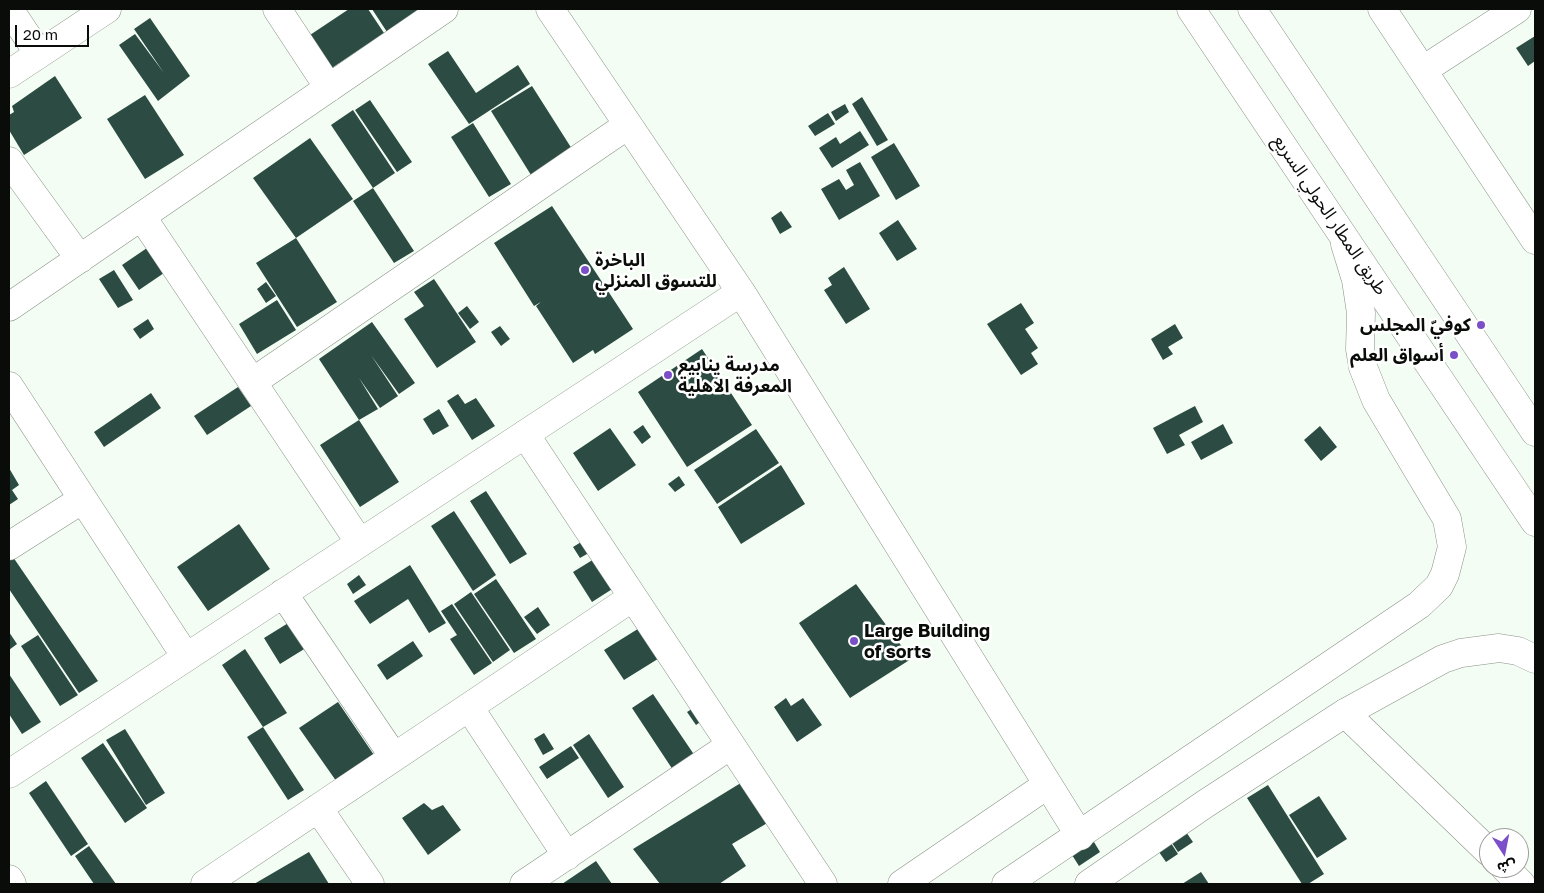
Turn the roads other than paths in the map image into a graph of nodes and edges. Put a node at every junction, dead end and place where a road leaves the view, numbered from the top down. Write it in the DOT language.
graph roads {
  1 [pos="9,9"];
  2 [pos="107,9"];
  3 [pos="277,9"];
  4 [pos="444,9"];
  5 [pos="550,9"];
  6 [pos="1191,9"];
  7 [pos="1252,9"];
  8 [pos="1382,9"];
  9 [pos="1517,9"];
  10 [pos="39,54"];
  11 [pos="1422,70"];
  12 [pos="9,74"];
  13 [pos="329,88"];
  14 [pos="628,125"];
  15 [pos="9,161"];
  16 [pos="1526,205"];
  17 [pos="142,217"];
  18 [pos="1334,220"];
  19 [pos="1535,240"];
  20 [pos="80,259"];
  21 [pos="741,292"];
  22 [pos="9,307"];
  23 [pos="254,381"];
  24 [pos="9,386"];
  25 [pos="1535,432"];
  26 [pos="525,434"];
  27 [pos="82,499"];
  28 [pos="1535,522"];
  29 [pos="360,543"];
  30 [pos="9,546"];
  31 [pos="283,593"];
  32 [pos="633,598"];
  33 [pos="186,657"];
  34 [pos="1535,659"];
  35 [pos="469,707"];
  36 [pos="1345,713"];
  37 [pos="731,745"];
  38 [pos="394,757"];
  39 [pos="9,774"];
  40 [pos="1047,785"];
  41 [pos="318,808"];
  42 [pos="1080,836"];
  43 [pos="1479,842"];
  44 [pos="567,856"];
  45 [pos="9,879"];
  46 [pos="12,884"];
  47 [pos="205,884"];
  48 [pos="370,884"];
  49 [pos="524,884"];
  50 [pos="823,884"];
  51 [pos="902,884"];
  52 [pos="1006,884"];
  53 [pos="1089,884"];
  1 -- 10 [label="main road"];
  2 -- 10 [label="main road"];
  3 -- 13 [label="main road"];
  4 -- 13 [label="main road"];
  5 -- 14 [label="main road"];
  6 -- 18 [label="main road, طريق المطار الحولي السريع"];
  7 -- 25 [label="main road"];
  8 -- 11 [label="main road"];
  9 -- 11 [label="main road"];
  10 -- 12 [label="main road"];
  11 -- 16 [label="main road"];
  13 -- 17 [label="main road"];
  14 -- 21 [label="main road"];
  14 -- 23 [label="main road"];
  15 -- 20 [label="main road"];
  16 -- 19 [label="main road"];
  17 -- 20 [label="main road"];
  17 -- 23 [label="main road"];
  18 -- 28 [label="main road, طريق المطار الحولي السريع"];
  18 -- 42 [label="main road"];
  20 -- 22 [label="main road"];
  21 -- 26 [label="main road"];
  21 -- 40 [label="main road"];
  23 -- 29 [label="main road"];
  24 -- 27 [label="main road"];
  26 -- 29 [label="main road"];
  26 -- 32 [label="main road"];
  27 -- 30 [label="main road"];
  27 -- 33 [label="main road"];
  29 -- 31 [label="main road"];
  31 -- 33 [label="main road"];
  31 -- 38 [label="main road"];
  32 -- 35 [label="main road"];
  32 -- 37 [label="main road"];
  33 -- 39 [label="main road"];
  34 -- 36 [label="main road"];
  35 -- 38 [label="main road"];
  35 -- 44 [label="main road"];
  36 -- 43 [label="main road"];
  36 -- 53 [label="main road"];
  37 -- 44 [label="main road"];
  37 -- 50 [label="main road"];
  38 -- 41 [label="main road"];
  40 -- 42 [label="main road"];
  40 -- 51 [label="main road"];
  41 -- 47 [label="main road"];
  41 -- 48 [label="main road"];
  42 -- 52 [label="main road"];
  44 -- 49 [label="main road"];
  45 -- 46 [label="main road"];
}
